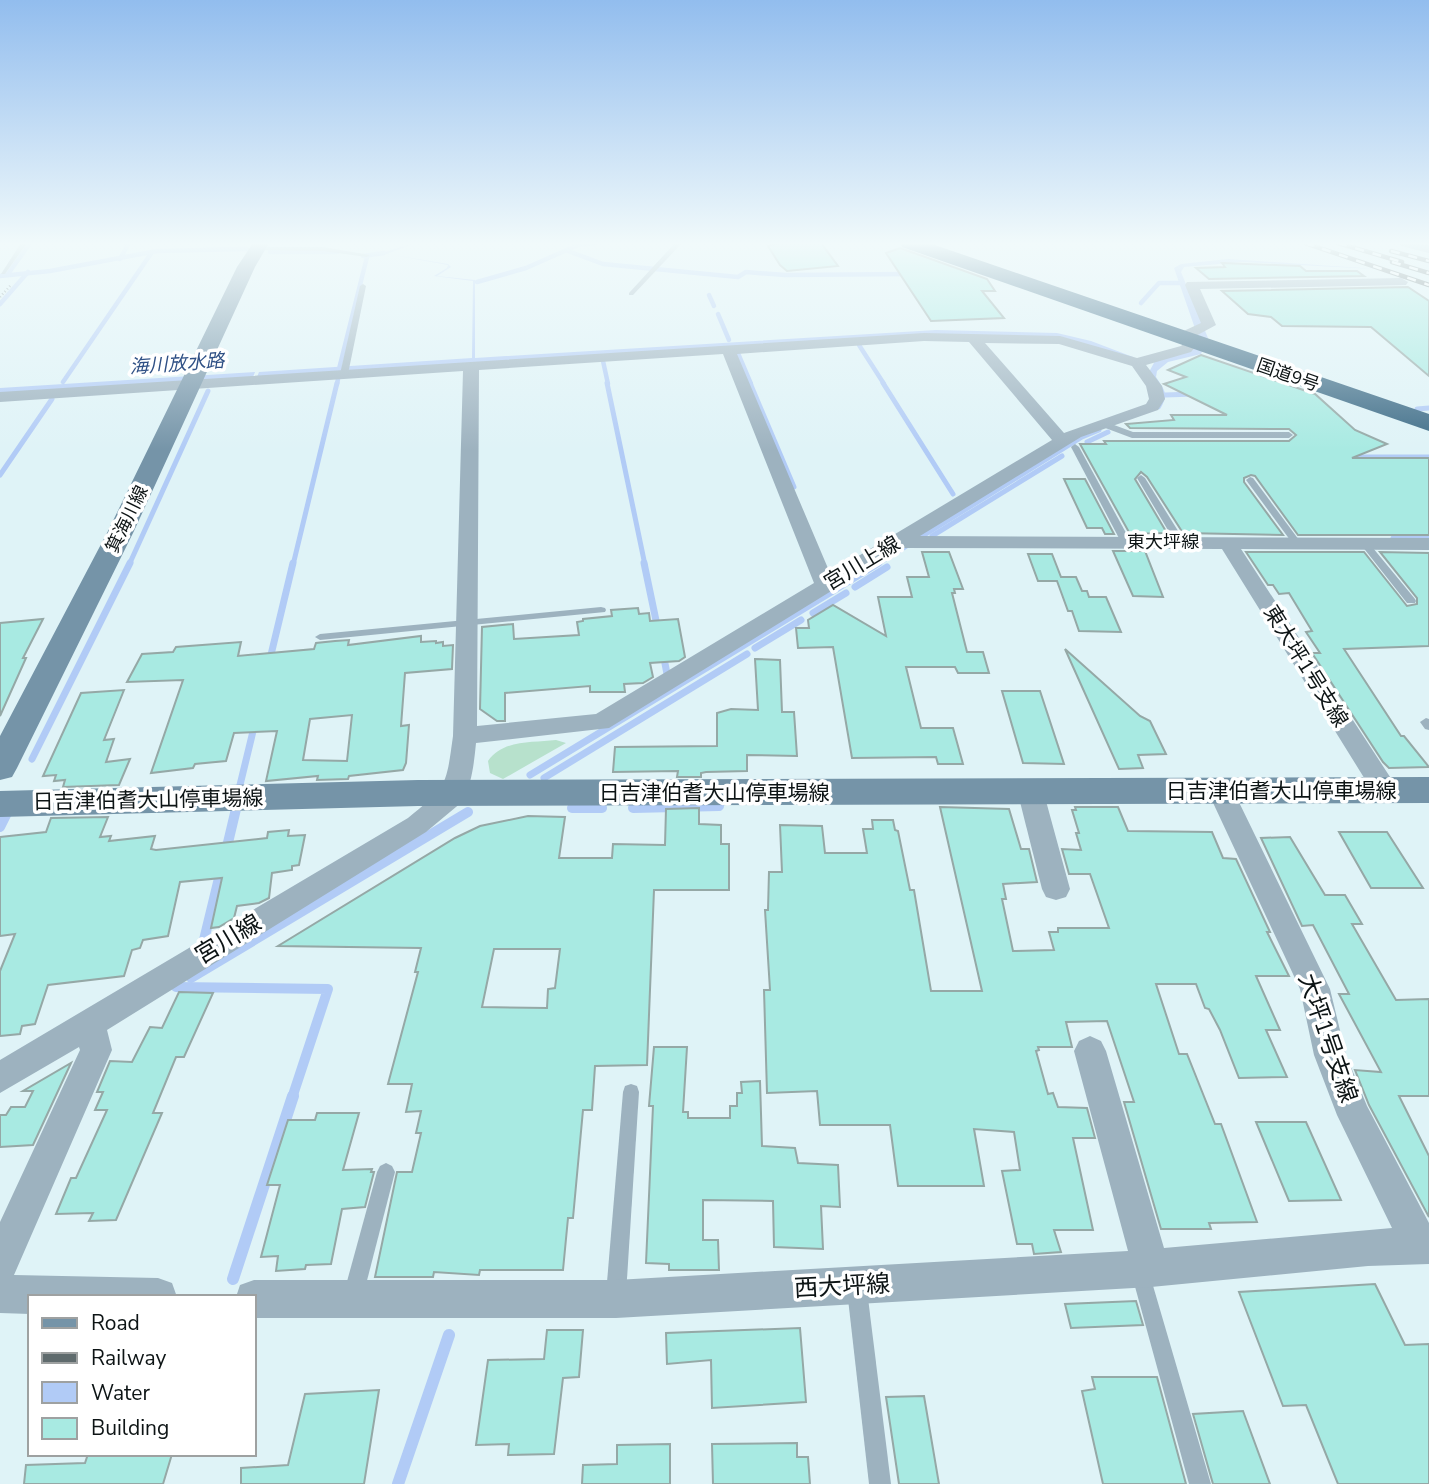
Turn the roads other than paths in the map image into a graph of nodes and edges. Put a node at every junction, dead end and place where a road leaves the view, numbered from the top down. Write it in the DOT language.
graph roads {
  1 [pos="227,312"];
  2 [pos="357,312"];
  3 [pos="1107,312"];
  4 [pos="1204,312"];
  5 [pos="973,338"];
  6 [pos="1186,340"];
  7 [pos="728,349"];
  8 [pos="1137,363"];
  9 [pos="471,366"];
  10 [pos="344,374"];
  11 [pos="193,383"];
  12 [pos="0,397"];
  13 [pos="1429,423"];
  14 [pos="1103,424"];
  15 [pos="1289,435"];
  16 [pos="1069,444"];
  17 [pos="1141,478"];
  18 [pos="1250,480"];
  19 [pos="898,542"];
  20 [pos="1126,542"];
  21 [pos="1180,542"];
  22 [pos="1227,542"];
  23 [pos="1296,542"];
  24 [pos="1365,544"];
  25 [pos="1428,545"];
  26 [pos="825,586"];
  27 [pos="1411,601"];
  28 [pos="601,610"];
  29 [pos="465,624"];
  30 [pos="320,637"];
  31 [pos="465,736"];
  32 [pos="0,768"];
  33 [pos="1031,790"];
  34 [pos="1385,790"];
  35 [pos="1429,790"];
  36 [pos="1221,792"];
  37 [pos="453,795"];
  38 [pos="0,804"];
  39 [pos="1056,889"];
  40 [pos="90,1023"];
  41 [pos="1090,1051"];
  42 [pos="0,1078"];
  43 [pos="631,1092"];
  44 [pos="386,1172"];
  45 [pos="1425,1245"];
  46 [pos="0,1264"];
  47 [pos="1145,1269"];
  48 [pos="857,1285"];
  49 [pos="0,1294"];
  50 [pos="53,1295"];
  51 [pos="256,1299"];
  52 [pos="616,1299"];
  53 [pos="352,1301"];
  54 [pos="880,1484"];
  55 [pos="1200,1484"];
  1 -- 11 [label="street, 箕海川線"];
  2 -- 10 [label="lane"];
  3 -- 6 [label="highway, 国道9号"];
  4 -- 6 [label="street"];
  5 -- 7 [label="street"];
  5 -- 8 [label="street"];
  5 -- 16 [label="street"];
  6 -- 8 [label="street"];
  6 -- 13 [label="highway, 国道9号"];
  7 -- 9 [label="street"];
  7 -- 26 [label="street"];
  8 -- 14 [label="street, 宮川上線"];
  9 -- 10 [label="street"];
  9 -- 29 [label="street"];
  10 -- 11 [label="street"];
  11 -- 12 [label="street"];
  11 -- 32 [label="street, 箕海川線"];
  14 -- 15 [label="lane"];
  14 -- 16 [label="street, 宮川上線"];
  16 -- 19 [label="street, 宮川上線"];
  16 -- 20 [label="lane"];
  17 -- 21 [label="lane"];
  18 -- 23 [label="lane"];
  19 -- 20 [label="street, 東大坪線"];
  19 -- 26 [label="street, 宮川上線"];
  20 -- 21 [label="street, 東大坪線"];
  21 -- 22 [label="street, 東大坪線"];
  22 -- 23 [label="street, 東大坪線"];
  22 -- 34 [label="street, 東大坪1号支線"];
  23 -- 24 [label="street, 東大坪線"];
  24 -- 25 [label="street, 東大坪線"];
  24 -- 27 [label="lane"];
  26 -- 31 [label="street, 宮川上線"];
  28 -- 29 [label="lane"];
  29 -- 30 [label="lane"];
  29 -- 31 [label="street"];
  31 -- 37 [label="street"];
  33 -- 36 [label="street, 日吉津伯耆大山停車場線"];
  33 -- 37 [label="street, 日吉津伯耆大山停車場線"];
  33 -- 39 [label="street"];
  34 -- 35 [label="street, 日吉津伯耆大山停車場線"];
  34 -- 36 [label="street, 日吉津伯耆大山停車場線"];
  36 -- 45 [label="street, 大坪1号支線"];
  37 -- 38 [label="street, 日吉津伯耆大山停車場線"];
  37 -- 40 [label="street, 宮川線"];
  40 -- 42 [label="street, 宮川線"];
  40 -- 46 [label="street"];
  41 -- 47 [label="street"];
  43 -- 52 [label="lane"];
  44 -- 53 [label="lane"];
  45 -- 47 [label="street, 西大坪線"];
  47 -- 48 [label="street, 西大坪線"];
  47 -- 55 [label="lane"];
  48 -- 52 [label="street, 西大坪線"];
  48 -- 54 [label="lane"];
  49 -- 50 [label="street"];
  51 -- 53 [label="street, 西大坪線"];
  52 -- 53 [label="street, 西大坪線"];
}
